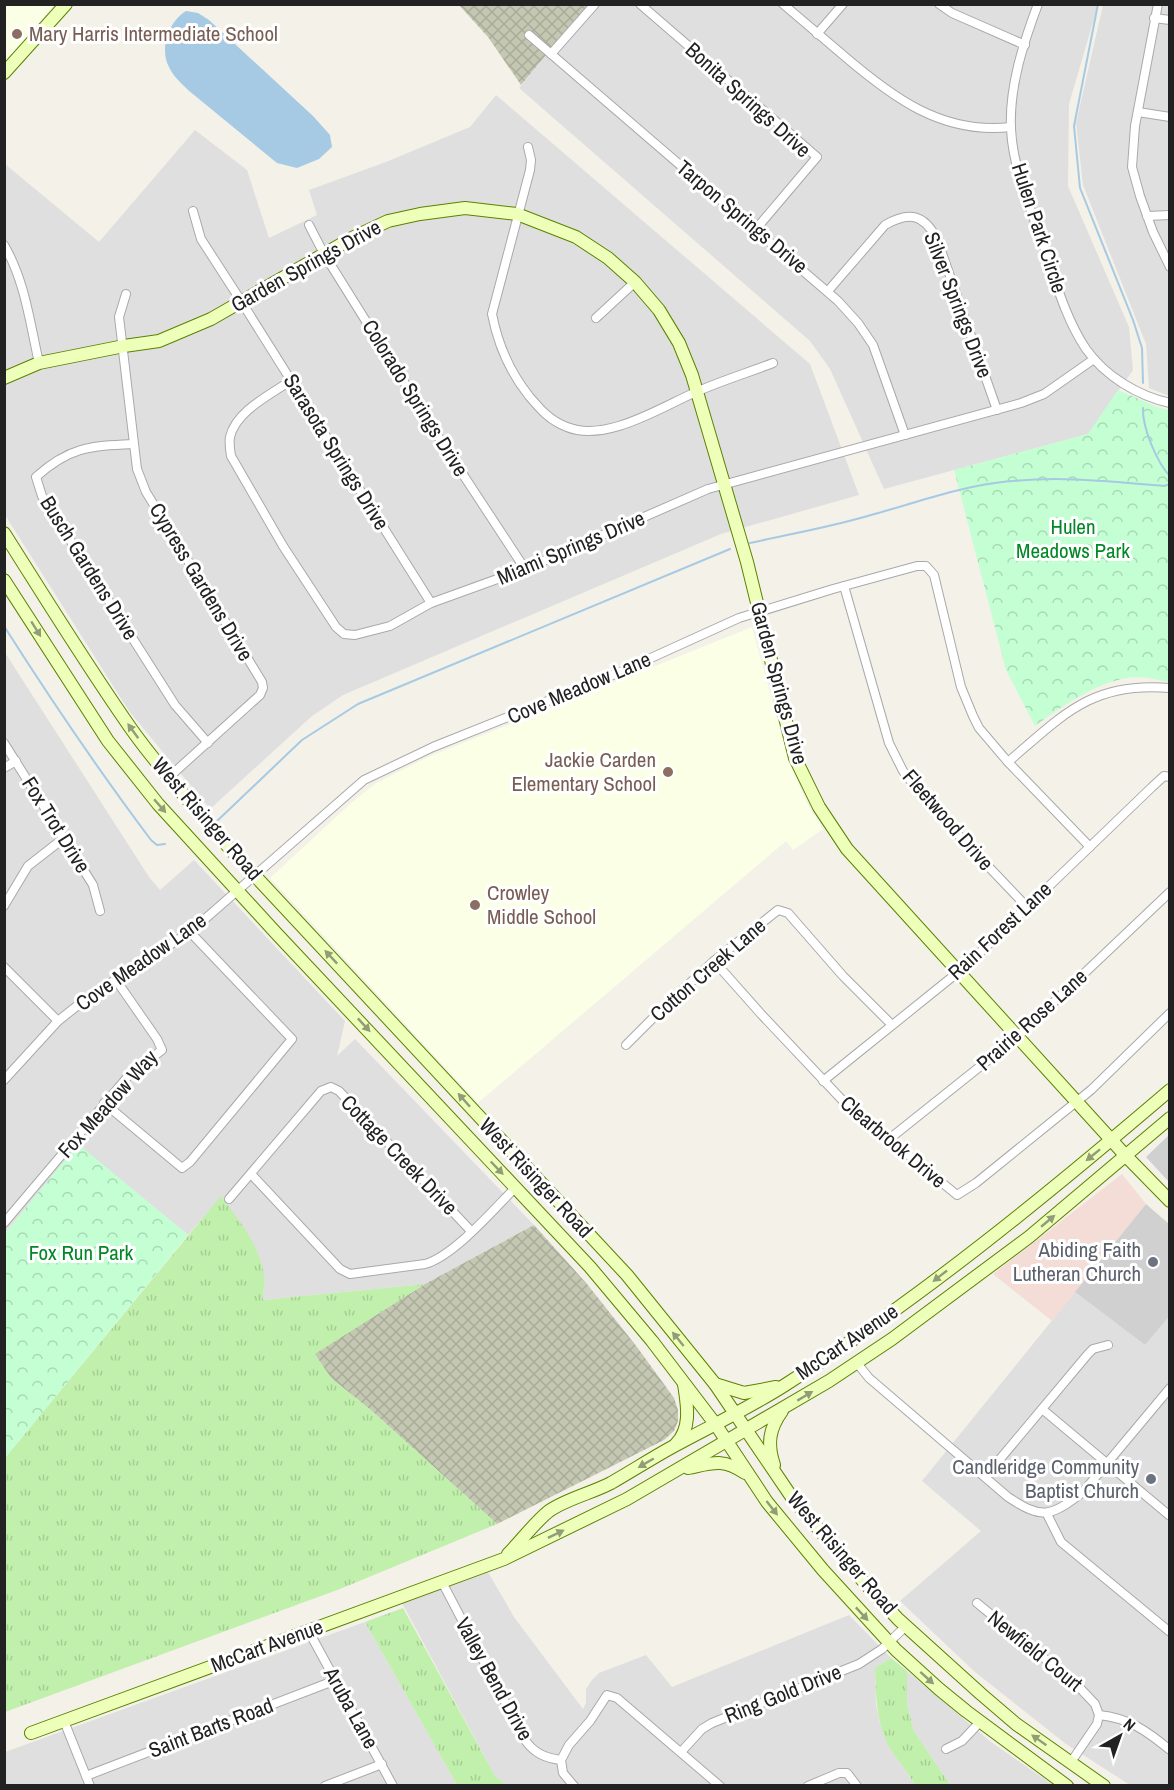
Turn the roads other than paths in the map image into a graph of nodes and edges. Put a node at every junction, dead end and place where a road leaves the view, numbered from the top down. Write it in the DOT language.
graph roads {
  1 [pos="66,4"];
  2 [pos="595,4"];
  3 [pos="640,4"];
  4 [pos="783,4"];
  5 [pos="843,4"];
  6 [pos="939,4"];
  7 [pos="1038,4"];
  8 [pos="1158,4"];
  9 [pos="1154,18"];
  10 [pos="1170,20"];
  11 [pos="817,34"];
  12 [pos="529,35"];
  13 [pos="1025,45"];
  14 [pos="551,54"];
  15 [pos="4,73"];
  16 [pos="1138,112"];
  17 [pos="1170,117"];
  18 [pos="1011,128"];
  19 [pos="528,147"];
  20 [pos="193,211"];
  21 [pos="517,214"];
  22 [pos="1170,215"];
  23 [pos="1147,216"];
  24 [pos="309,225"];
  25 [pos="756,230"];
  26 [pos="4,245"];
  27 [pos="324,254"];
  28 [pos="1170,267"];
  29 [pos="635,282"];
  30 [pos="828,291"];
  31 [pos="126,294"];
  32 [pos="241,301"];
  33 [pos="596,318"];
  34 [pos="124,346"];
  35 [pos="1094,359"];
  36 [pos="39,363"];
  37 [pos="773,363"];
  38 [pos="4,378"];
  39 [pos="290,381"];
  40 [pos="697,392"];
  41 [pos="1170,403"];
  42 [pos="998,410"];
  43 [pos="905,435"];
  44 [pos="133,444"];
  45 [pos="724,484"];
  46 [pos="4,533"];
  47 [pos="525,569"];
  48 [pos="4,580"];
  49 [pos="844,586"];
  50 [pos="432,603"];
  51 [pos="759,611"];
  52 [pos="1170,688"];
  53 [pos="4,743"];
  54 [pos="208,743"];
  55 [pos="16,761"];
  56 [pos="1008,762"];
  57 [pos="4,768"];
  58 [pos="1170,777"];
  59 [pos="168,778"];
  60 [pos="64,837"];
  61 [pos="1090,847"];
  62 [pos="255,875"];
  63 [pos="237,890"];
  64 [pos="1170,892"];
  65 [pos="4,906"];
  66 [pos="1027,907"];
  67 [pos="100,911"];
  68 [pos="190,932"];
  69 [pos="714,961"];
  70 [pos="4,967"];
  71 [pos="958,971"];
  72 [pos="116,980"];
  73 [pos="1170,1013"];
  74 [pos="58,1021"];
  75 [pos="892,1025"];
  76 [pos="1017,1037"];
  77 [pos="626,1045"];
  78 [pos="4,1080"];
  79 [pos="823,1082"];
  80 [pos="1170,1090"];
  81 [pos="1076,1102"];
  82 [pos="104,1103"];
  83 [pos="1170,1118"];
  84 [pos="888,1140"];
  85 [pos="1111,1140"];
  86 [pos="1125,1155"];
  87 [pos="531,1173"];
  88 [pos="251,1174"];
  89 [pos="516,1187"];
  90 [pos="230,1199"];
  91 [pos="1170,1201"];
  92 [pos="4,1223"];
  93 [pos="471,1231"];
  94 [pos="1108,1346"];
  95 [pos="857,1363"];
  96 [pos="683,1383"];
  97 [pos="715,1384"];
  98 [pos="783,1386"];
  99 [pos="1170,1388"];
  100 [pos="785,1407"];
  101 [pos="1042,1409"];
  102 [pos="735,1414"];
  103 [pos="716,1425"];
  104 [pos="746,1430"];
  105 [pos="726,1442"];
  106 [pos="675,1446"];
  107 [pos="1107,1463"];
  108 [pos="675,1471"];
  109 [pos="750,1477"];
  110 [pos="985,1477"];
  111 [pos="778,1478"];
  112 [pos="1047,1514"];
  113 [pos="1170,1516"];
  114 [pos="504,1559"];
  115 [pos="442,1582"];
  116 [pos="977,1603"];
  117 [pos="906,1626"];
  118 [pos="308,1630"];
  119 [pos="1170,1632"];
  120 [pos="889,1642"];
  121 [pos="336,1680"];
  122 [pos="1099,1715"];
  123 [pos="64,1721"];
  124 [pos="980,1722"];
  125 [pos="31,1733"];
  126 [pos="946,1749"];
  127 [pos="1170,1750"];
  128 [pos="681,1752"];
  129 [pos="561,1761"];
  130 [pos="1071,1762"];
  131 [pos="382,1764"];
  132 [pos="86,1776"];
  133 [pos="1059,1784"];
  134 [pos="90,1785"];
  135 [pos="325,1785"];
  136 [pos="393,1785"];
  137 [pos="574,1785"];
  138 [pos="720,1785"];
  139 [pos="808,1785"];
  140 [pos="857,1785"];
  141 [pos="1104,1785"];
  1 -- 15 [label="main road"];
  2 -- 14 [label="street"];
  3 -- 25 [label="street, Bonita Springs Drive"];
  4 -- 11 [label="street"];
  5 -- 11 [label="street"];
  6 -- 13 [label="street"];
  7 -- 13 [label="street, Hulen Park Circle"];
  8 -- 9 [label="street"];
  9 -- 10 [label="street"];
  9 -- 16 [label="street"];
  11 -- 18 [label="street"];
  12 -- 14 [label="street, Tarpon Springs Drive"];
  13 -- 18 [label="street, Hulen Park Circle"];
  14 -- 25 [label="street, Tarpon Springs Drive"];
  16 -- 17 [label="street"];
  16 -- 23 [label="street"];
  18 -- 35 [label="street, Hulen Park Circle"];
  19 -- 21 [label="street"];
  20 -- 32 [label="street, Sarasota Springs Drive"];
  21 -- 27 [label="main road, Garden Springs Drive"];
  21 -- 29 [label="main road, Garden Springs Drive"];
  21 -- 40 [label="street"];
  22 -- 23 [label="street"];
  23 -- 28 [label="street"];
  24 -- 27 [label="street, Colorado Springs Drive"];
  25 -- 30 [label="street, Tarpon Springs Drive"];
  26 -- 36 [label="street"];
  27 -- 32 [label="main road, Garden Springs Drive"];
  27 -- 47 [label="street, Colorado Springs Drive"];
  29 -- 33 [label="street"];
  29 -- 40 [label="main road, Garden Springs Drive"];
  30 -- 42 [label="street, Silver Springs Drive"];
  30 -- 43 [label="street, Tarpon Springs Drive"];
  31 -- 34 [label="street, Cypress Gardens Drive"];
  32 -- 34 [label="main road, Garden Springs Drive"];
  32 -- 39 [label="street, Sarasota Springs Drive"];
  34 -- 36 [label="main road, Garden Springs Drive"];
  34 -- 44 [label="street, Cypress Gardens Drive"];
  35 -- 41 [label="street, Hulen Park Circle"];
  35 -- 42 [label="street, Miami Springs Drive"];
  36 -- 38 [label="main road, Garden Springs Drive"];
  37 -- 40 [label="street"];
  39 -- 50 [label="street, Sarasota Springs Drive"];
  39 -- 50 [label="street, Miami Springs Drive"];
  40 -- 45 [label="main road, Garden Springs Drive"];
  42 -- 43 [label="street, Miami Springs Drive"];
  43 -- 45 [label="street, Miami Springs Drive"];
  44 -- 54 [label="street, Cypress Gardens Drive"];
  44 -- 54 [label="street, Busch Gardens Drive"];
  45 -- 47 [label="street, Miami Springs Drive"];
  45 -- 51 [label="main road, Garden Springs Drive"];
  59 -- 46 [label="main road, West Risinger Road, one-way"];
  47 -- 50 [label="street, Miami Springs Drive"];
  48 -- 63 [label="main road, West Risinger Road, one-way"];
  49 -- 51 [label="street, Cove Meadow Lane"];
  49 -- 56 [label="street, Cove Meadow Lane"];
  49 -- 66 [label="street, Fleetwood Drive"];
  51 -- 62 [label="street, Cove Meadow Lane"];
  51 -- 71 [label="main road, Garden Springs Drive"];
  52 -- 56 [label="street"];
  53 -- 55 [label="street, Fox Trot Drive"];
  54 -- 59 [label="street, Cypress Gardens Drive"];
  55 -- 57 [label="street"];
  55 -- 60 [label="street, Fox Trot Drive"];
  56 -- 61 [label="street, Cove Meadow Lane"];
  58 -- 61 [label="street, Rain Forest Lane"];
  59 -- 62 [label="main road, West Risinger Road"];
  60 -- 65 [label="street"];
  60 -- 67 [label="street, Fox Trot Drive"];
  61 -- 66 [label="street, Rain Forest Lane"];
  62 -- 63 [label="street, Cove Meadow Lane"];
  87 -- 62 [label="main road, West Risinger Road, one-way"];
  63 -- 68 [label="street, Cove Meadow Lane"];
  63 -- 89 [label="main road, West Risinger Road, one-way"];
  64 -- 76 [label="street, Prairie Rose Lane"];
  66 -- 71 [label="street, Rain Forest Lane"];
  68 -- 72 [label="street, Cove Meadow Lane"];
  68 -- 82 [label="street"];
  69 -- 75 [label="street, Cotton Creek Lane"];
  69 -- 77 [label="street, Cotton Creek Lane"];
  69 -- 79 [label="street, Clearbrook Drive"];
  70 -- 74 [label="street"];
  71 -- 75 [label="street, Rain Forest Lane"];
  71 -- 76 [label="main road, Garden Springs Drive"];
  72 -- 74 [label="street, Cove Meadow Lane"];
  72 -- 82 [label="street, Fox Meadow Way"];
  73 -- 81 [label="street, Clearbrook Drive"];
  74 -- 78 [label="street, Cove Meadow Lane"];
  75 -- 79 [label="street, Rain Forest Lane"];
  76 -- 81 [label="main road, Garden Springs Drive"];
  76 -- 84 [label="street, Prairie Rose Lane"];
  79 -- 84 [label="street, Clearbrook Drive"];
  80 -- 85 [label="main road, McCart Avenue"];
  81 -- 84 [label="street, Clearbrook Drive"];
  81 -- 85 [label="main road, Garden Springs Drive"];
  82 -- 92 [label="street, Fox Meadow Way"];
  83 -- 86 [label="main road, McCart Avenue"];
  85 -- 86 [label="main road, Garden Springs Drive"];
  85 -- 98 [label="main road, McCart Avenue, one-way"];
  86 -- 91 [label="main road, Garden Springs Drive"];
  95 -- 86 [label="main road, McCart Avenue, one-way"];
  87 -- 89 [label="main road"];
  97 -- 87 [label="main road, West Risinger Road, one-way"];
  88 -- 90 [label="street, Cottage Creek Drive"];
  88 -- 93 [label="street"];
  88 -- 93 [label="street, Cottage Creek Drive"];
  89 -- 93 [label="street"];
  89 -- 96 [label="main road, West Risinger Road"];
  94 -- 101 [label="street"];
  100 -- 95 [label="main road, McCart Avenue, one-way"];
  95 -- 110 [label="street"];
  96 -- 103 [label="main road, West Risinger Road"];
  96 -- 106 [label="main road"];
  97 -- 98 [label="main road"];
  97 -- 102 [label="main road, West Risinger Road"];
  98 -- 102 [label="main road, McCart Avenue"];
  99 -- 107 [label="street"];
  100 -- 104 [label="main road, McCart Avenue"];
  100 -- 111 [label="main road"];
  101 -- 107 [label="street"];
  101 -- 110 [label="street"];
  102 -- 103 [label="main road, McCart Avenue"];
  102 -- 104 [label="main road, West Risinger Road"];
  103 -- 105 [label="main road, West Risinger Road"];
  103 -- 106 [label="main road, McCart Avenue"];
  104 -- 105 [label="main road, McCart Avenue"];
  104 -- 111 [label="main road, West Risinger Road"];
  105 -- 108 [label="main road, McCart Avenue"];
  105 -- 109 [label="main road, West Risinger Road"];
  106 -- 114 [label="main road, McCart Avenue, one-way"];
  107 -- 112 [label="street"];
  107 -- 113 [label="street"];
  108 -- 109 [label="main road"];
  114 -- 108 [label="main road, McCart Avenue, one-way"];
  109 -- 120 [label="main road, West Risinger Road, one-way"];
  110 -- 112 [label="street"];
  111 -- 117 [label="main road, West Risinger Road"];
  112 -- 119 [label="street"];
  114 -- 115 [label="main road, McCart Avenue"];
  115 -- 118 [label="main road, McCart Avenue"];
  115 -- 129 [label="street, Valley Bend Drive"];
  116 -- 122 [label="street, Newfield Court"];
  117 -- 120 [label="street, Ring Gold Drive"];
  130 -- 117 [label="main road, West Risinger Road, one-way"];
  118 -- 121 [label="street, Aruba Lane"];
  118 -- 123 [label="main road, McCart Avenue"];
  120 -- 124 [label="main road, West Risinger Road, one-way"];
  120 -- 128 [label="street, Ring Gold Drive"];
  121 -- 131 [label="street, Aruba Lane"];
  121 -- 132 [label="street, Saint Barts Road"];
  122 -- 127 [label="street"];
  122 -- 130 [label="street"];
  123 -- 125 [label="main road, McCart Avenue"];
  123 -- 132 [label="street"];
  124 -- 126 [label="street"];
  124 -- 133 [label="main road, West Risinger Road"];
  128 -- 129 [label="street"];
  128 -- 138 [label="street"];
  129 -- 137 [label="street"];
  130 -- 141 [label="main road, West Risinger Road"];
  131 -- 135 [label="street"];
  131 -- 136 [label="street, Aruba Lane"];
  132 -- 134 [label="street"];
  139 -- 140 [label="street"];
}
